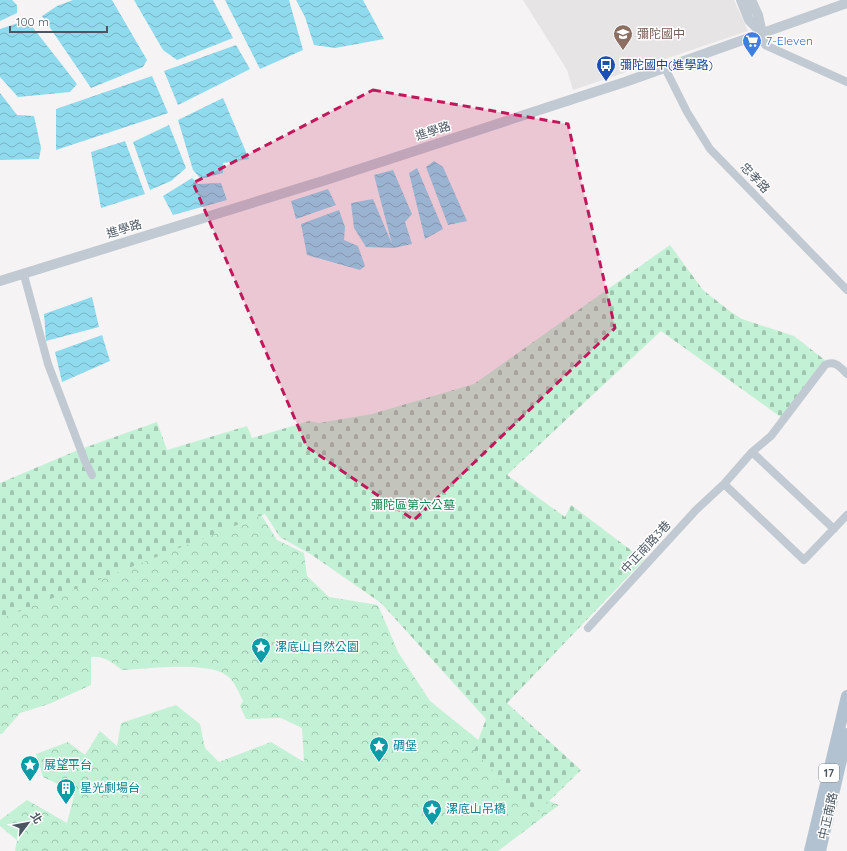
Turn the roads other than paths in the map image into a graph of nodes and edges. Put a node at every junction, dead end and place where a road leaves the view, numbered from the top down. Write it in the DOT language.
graph roads {
  1 [pos="741,0"];
  2 [pos="751,0"];
  3 [pos="847,3"];
  4 [pos="762,33"];
  5 [pos="665,68"];
  6 [pos="847,82"];
  7 [pos="24,275"];
  8 [pos="0,281"];
  9 [pos="847,290"];
  10 [pos="847,374"];
  11 [pos="752,452"];
  12 [pos="92,476"];
  13 [pos="724,484"];
  14 [pos="847,515"];
  15 [pos="834,528"];
  16 [pos="588,628"];
  17 [pos="847,696"];
  18 [pos="847,734"];
  19 [pos="810,851"];
  20 [pos="820,851"];
  1 -- 4 [label="street"];
  2 -- 4 [label="street"];
  3 -- 4 [label="street, 進學路"];
  4 -- 5 [label="street, 進學路"];
  4 -- 6 [label="street"];
  5 -- 7 [label="street, 進學路"];
  5 -- 9 [label="street, 忠孝路"];
  7 -- 8 [label="street, 進學路"];
  7 -- 12 [label="street"];
  10 -- 11 [label="street, 中正南路3巷"];
  11 -- 13 [label="street, 中正南路3巷"];
  11 -- 15 [label="street"];
  13 -- 15 [label="street"];
  13 -- 16 [label="street, 中正南路3巷"];
  14 -- 15 [label="street"];
  17 -- 19 [label="main road, 中正南路 / 17"];
  18 -- 20 [label="main road, 中正南路 / 17"];
}
